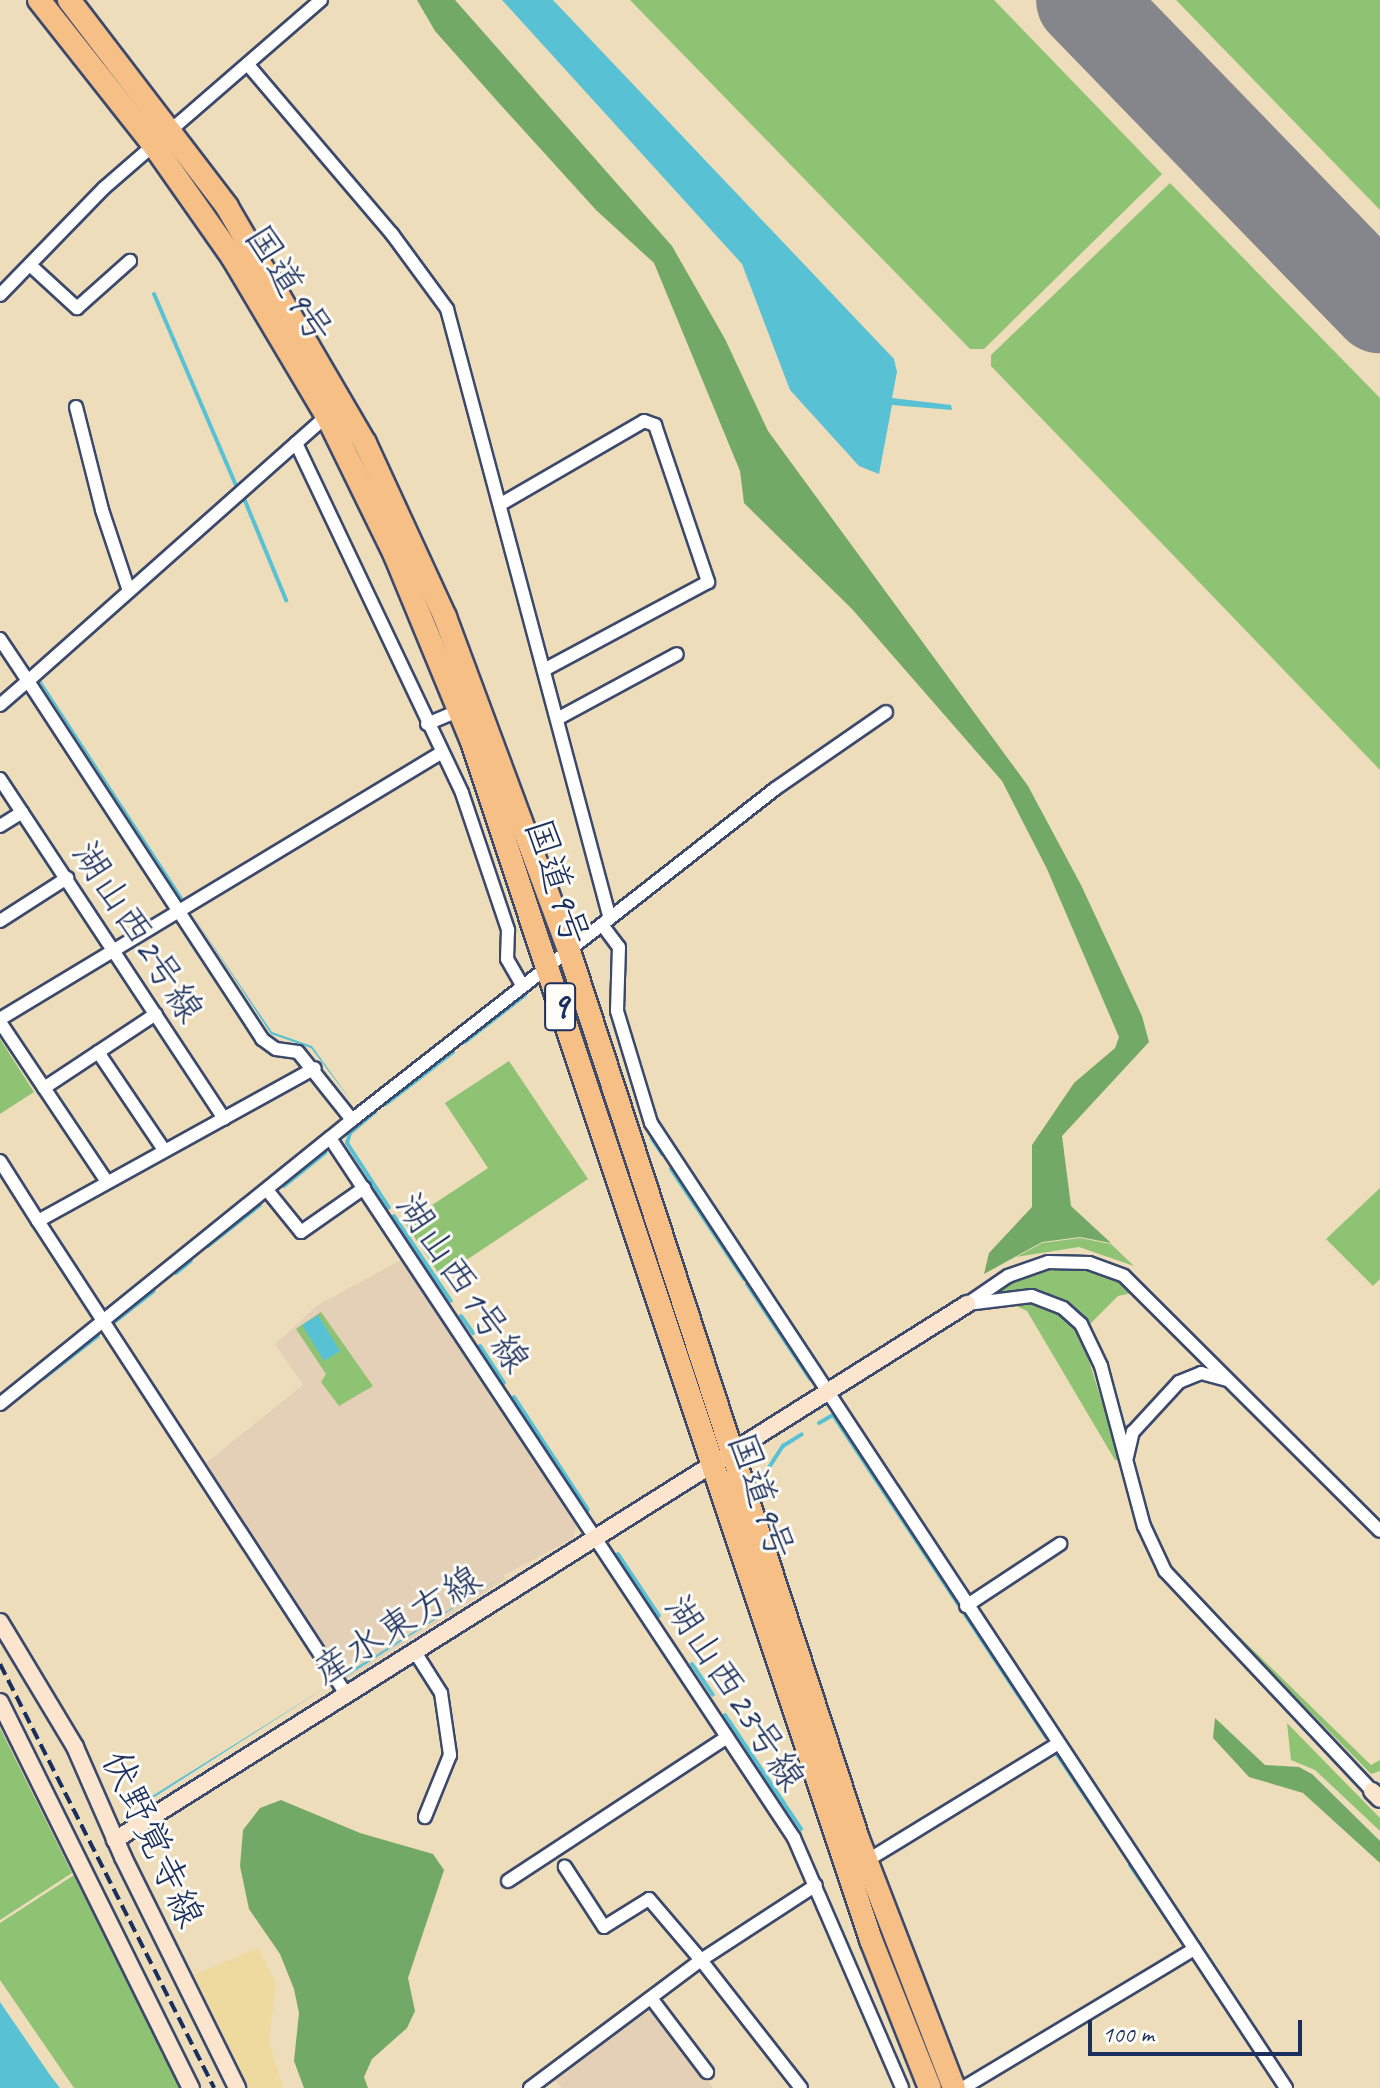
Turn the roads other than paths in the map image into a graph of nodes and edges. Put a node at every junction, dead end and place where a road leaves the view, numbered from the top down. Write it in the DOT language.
graph roads {
  1 [pos="39,0"];
  2 [pos="69,0"];
  3 [pos="321,0"];
  4 [pos="249,66"];
  5 [pos="173,132"];
  6 [pos="155,147"];
  7 [pos="130,261"];
  8 [pos="30,265"];
  9 [pos="0,295"];
  10 [pos="76,407"];
  11 [pos="327,416"];
  12 [pos="296,443"];
  13 [pos="501,504"];
  14 [pos="129,591"];
  15 [pos="0,639"];
  16 [pos="677,654"];
  17 [pos="544,670"];
  18 [pos="28,681"];
  19 [pos="0,705"];
  20 [pos="460,710"];
  21 [pos="886,712"];
  22 [pos="557,719"];
  23 [pos="427,724"];
  24 [pos="441,753"];
  25 [pos="0,779"];
  26 [pos="22,812"];
  27 [pos="0,826"];
  28 [pos="67,878"];
  29 [pos="179,912"];
  30 [pos="0,921"];
  31 [pos="606,923"];
  32 [pos="116,951"];
  33 [pos="569,951"];
  34 [pos="547,966"];
  35 [pos="522,985"];
  36 [pos="156,1014"];
  37 [pos="0,1020"];
  38 [pos="98,1052"];
  39 [pos="315,1068"];
  40 [pos="44,1088"];
  41 [pos="224,1119"];
  42 [pos="352,1120"];
  43 [pos="330,1138"];
  44 [pos="164,1150"];
  45 [pos="0,1161"];
  46 [pos="107,1182"];
  47 [pos="364,1188"];
  48 [pos="267,1190"];
  49 [pos="38,1221"];
  50 [pos="967,1304"];
  51 [pos="102,1324"];
  52 [pos="1206,1354"];
  53 [pos="1179,1382"];
  54 [pos="1236,1384"];
  55 [pos="827,1395"];
  56 [pos="0,1404"];
  57 [pos="732,1453"];
  58 [pos="1126,1460"];
  59 [pos="713,1466"];
  60 [pos="1380,1531"];
  61 [pos="598,1538"];
  62 [pos="1060,1544"];
  63 [pos="966,1606"];
  64 [pos="0,1622"];
  65 [pos="415,1652"];
  66 [pos="346,1694"];
  67 [pos="0,1702"];
  68 [pos="727,1737"];
  69 [pos="1057,1744"];
  70 [pos="1376,1795"];
  71 [pos="425,1817"];
  72 [pos="115,1840"];
  73 [pos="868,1860"];
  74 [pos="565,1867"];
  75 [pos="508,1881"];
  76 [pos="816,1885"];
  77 [pos="1194,1949"];
  78 [pos="701,1960"];
  79 [pos="651,1998"];
  80 [pos="707,2072"];
  81 [pos="191,2088"];
  82 [pos="237,2088"];
  83 [pos="530,2088"];
  84 [pos="801,2088"];
  85 [pos="902,2088"];
  86 [pos="930,2088"];
  87 [pos="954,2088"];
  88 [pos="963,2088"];
  89 [pos="1286,2088"];
  1 -- 6 [label="highway, 国道9号 / 9"];
  2 -- 5 [label="highway, 国道9号 / 9"];
  3 -- 4 [label="street"];
  4 -- 5 [label="street"];
  4 -- 13 [label="street"];
  5 -- 6 [label="street"];
  5 -- 33 [label="highway, 国道9号 / 9"];
  6 -- 8 [label="street"];
  6 -- 11 [label="highway, 国道9号 / 9"];
  7 -- 8 [label="street"];
  8 -- 9 [label="street"];
  10 -- 14 [label="street"];
  11 -- 12 [label="street"];
  11 -- 20 [label="highway, 国道9号 / 9"];
  12 -- 14 [label="street"];
  12 -- 23 [label="street"];
  13 -- 17 [label="street"];
  13 -- 17 [label="street"];
  14 -- 18 [label="street"];
  15 -- 18 [label="street"];
  16 -- 22 [label="street"];
  17 -- 22 [label="street"];
  18 -- 19 [label="street"];
  18 -- 29 [label="street"];
  20 -- 23 [label="street"];
  20 -- 34 [label="highway, 国道9号 / 9"];
  21 -- 31 [label="street"];
  22 -- 31 [label="street"];
  23 -- 24 [label="street"];
  24 -- 29 [label="street"];
  24 -- 35 [label="street"];
  25 -- 26 [label="street, 湖山西2号線"];
  26 -- 27 [label="street"];
  26 -- 28 [label="street, 湖山西2号線"];
  28 -- 30 [label="street"];
  28 -- 32 [label="street, 湖山西2号線"];
  29 -- 32 [label="street"];
  29 -- 39 [label="street"];
  31 -- 33 [label="street"];
  31 -- 55 [label="street"];
  32 -- 36 [label="street, 湖山西2号線"];
  32 -- 37 [label="street"];
  33 -- 34 [label="street"];
  33 -- 57 [label="highway, 国道9号 / 9"];
  34 -- 35 [label="street"];
  34 -- 59 [label="highway, 国道9号 / 9"];
  35 -- 42 [label="street"];
  36 -- 38 [label="street"];
  36 -- 41 [label="street, 湖山西2号線"];
  37 -- 40 [label="street"];
  38 -- 40 [label="street"];
  38 -- 44 [label="street"];
  39 -- 41 [label="street"];
  39 -- 42 [label="street"];
  40 -- 46 [label="street"];
  41 -- 44 [label="street"];
  42 -- 43 [label="street"];
  43 -- 47 [label="street, 湖山西1号線"];
  43 -- 48 [label="street"];
  44 -- 46 [label="street"];
  45 -- 49 [label="street"];
  46 -- 49 [label="street"];
  47 -- 48 [label="street"];
  47 -- 61 [label="street, 湖山西1号線"];
  48 -- 51 [label="street"];
  49 -- 51 [label="street"];
  50 -- 52 [label="street"];
  50 -- 55 [label="street, 産水東方線"];
  50 -- 58 [label="street"];
  51 -- 56 [label="street"];
  51 -- 66 [label="street"];
  52 -- 53 [label="street"];
  52 -- 54 [label="street"];
  53 -- 54 [label="street"];
  53 -- 58 [label="street"];
  54 -- 60 [label="street"];
  55 -- 57 [label="street, 産水東方線"];
  55 -- 63 [label="street"];
  57 -- 59 [label="street, 産水東方線"];
  57 -- 73 [label="highway, 国道9号 / 9"];
  58 -- 70 [label="street"];
  59 -- 61 [label="street, 産水東方線"];
  59 -- 86 [label="highway, 国道9号 / 9"];
  61 -- 65 [label="street, 産水東方線"];
  61 -- 68 [label="street, 湖山西23号線"];
  62 -- 63 [label="street"];
  63 -- 69 [label="street"];
  64 -- 72 [label="street, 伏野覚寺線"];
  65 -- 66 [label="street, 産水東方線"];
  65 -- 71 [label="street"];
  66 -- 72 [label="street, 産水東方線"];
  67 -- 81 [label="street"];
  68 -- 75 [label="street"];
  68 -- 76 [label="street, 湖山西23号線"];
  69 -- 73 [label="street"];
  69 -- 77 [label="street"];
  72 -- 82 [label="street, 伏野覚寺線"];
  73 -- 87 [label="highway, 国道9号 / 9"];
  74 -- 78 [label="street"];
  76 -- 78 [label="street"];
  76 -- 85 [label="street, 湖山西23号線"];
  77 -- 88 [label="street"];
  77 -- 89 [label="street"];
  78 -- 79 [label="street"];
  78 -- 84 [label="street"];
  79 -- 80 [label="street"];
  79 -- 83 [label="street"];
}
